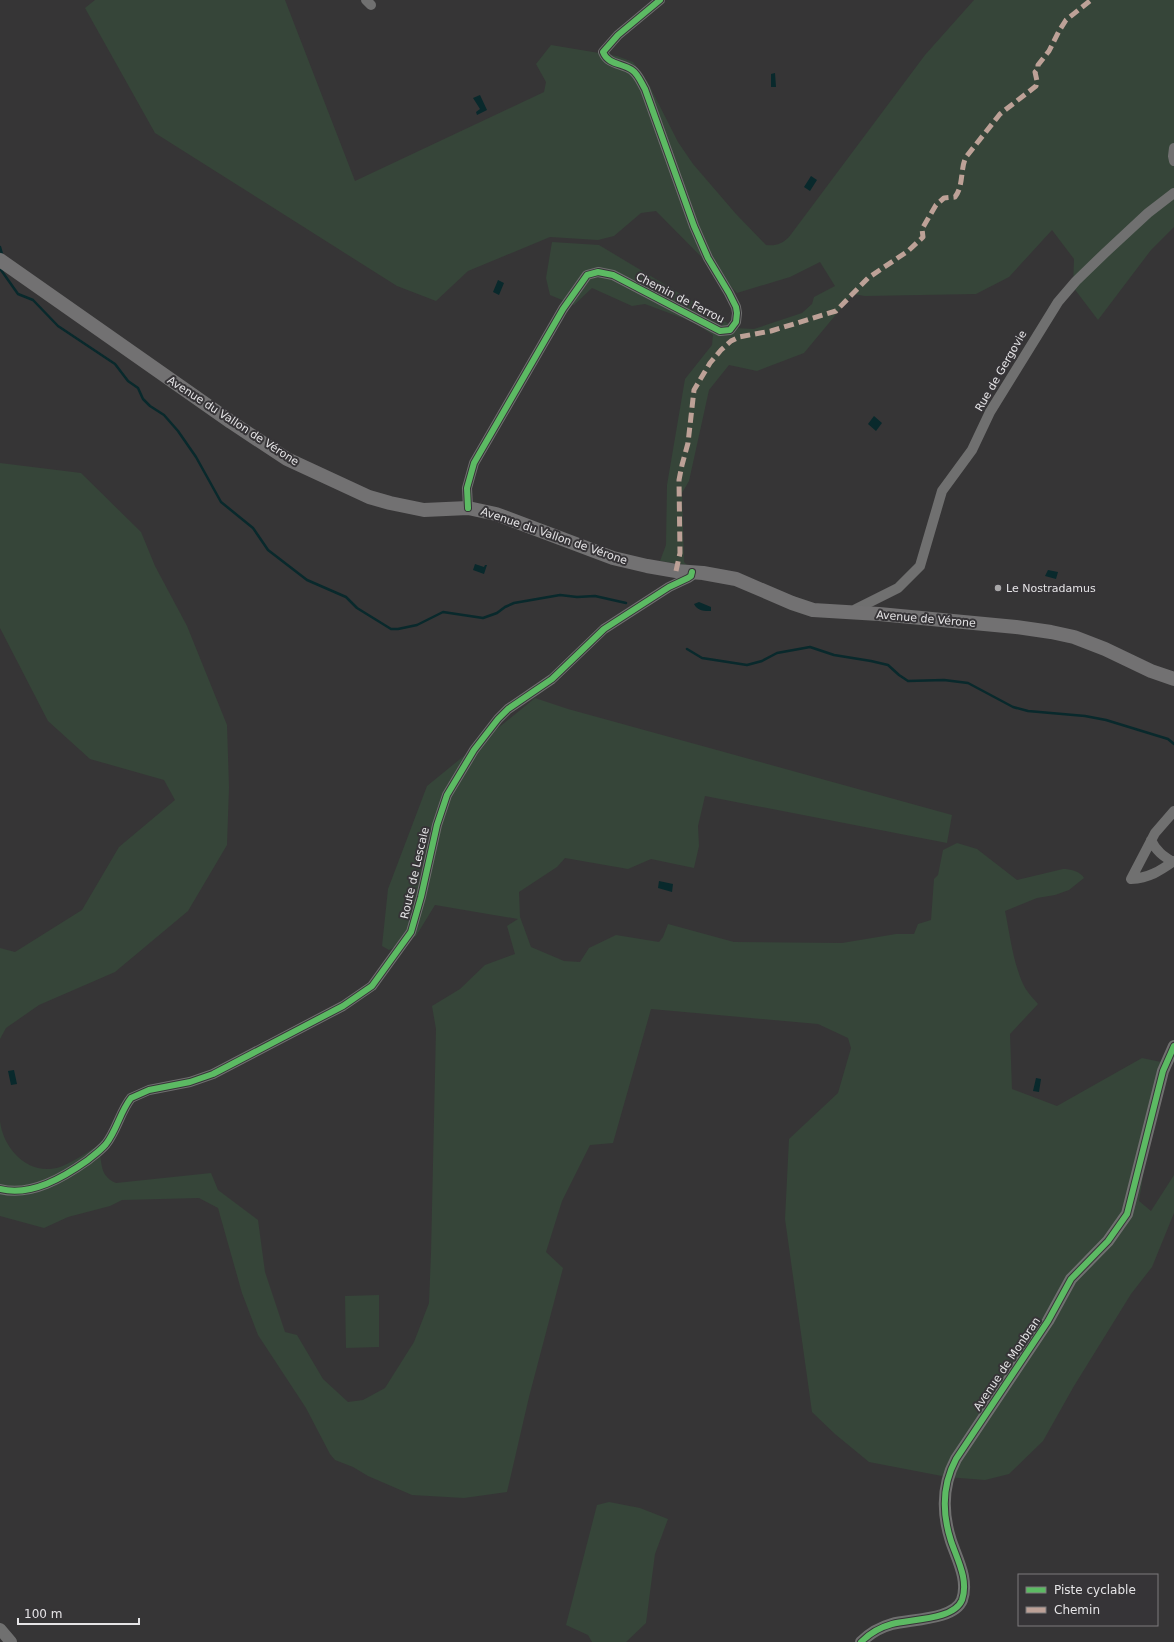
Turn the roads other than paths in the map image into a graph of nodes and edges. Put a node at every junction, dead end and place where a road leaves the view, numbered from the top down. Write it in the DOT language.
graph roads {
  1 [pos="660,0"];
  2 [pos="1174,148"];
  3 [pos="1174,161"];
  4 [pos="1174,193"];
  5 [pos="0,260"];
  6 [pos="468,508"];
  7 [pos="676,571"];
  8 [pos="692,572"];
  9 [pos="853,614"];
  10 [pos="1174,679"];
  11 [pos="1174,811"];
  12 [pos="1151,840"];
  13 [pos="1173,862"];
  14 [pos="1174,1046"];
  15 [pos="0,1189"];
  16 [pos="860,1642"];
  1 -- 6 [label="street, Chemin de Ferrou"];
  2 -- 3 [label="street"];
  4 -- 9 [label="street, Rue de Gergovie"];
  5 -- 6 [label="main road, Avenue du Vallon de Vérone"];
  6 -- 7 [label="main road, Avenue du Vallon de Vérone"];
  7 -- 8 [label="main road, Avenue de Vérone"];
  8 -- 9 [label="main road, Avenue de Vérone"];
  8 -- 15 [label="street, Route de Lescale"];
  9 -- 10 [label="main road, Avenue de Vérone"];
  11 -- 12 [label="street"];
  12 -- 13 [label="street"];
  12 -- 13 [label="street"];
  14 -- 16 [label="street, Avenue de Monbran"];
}
